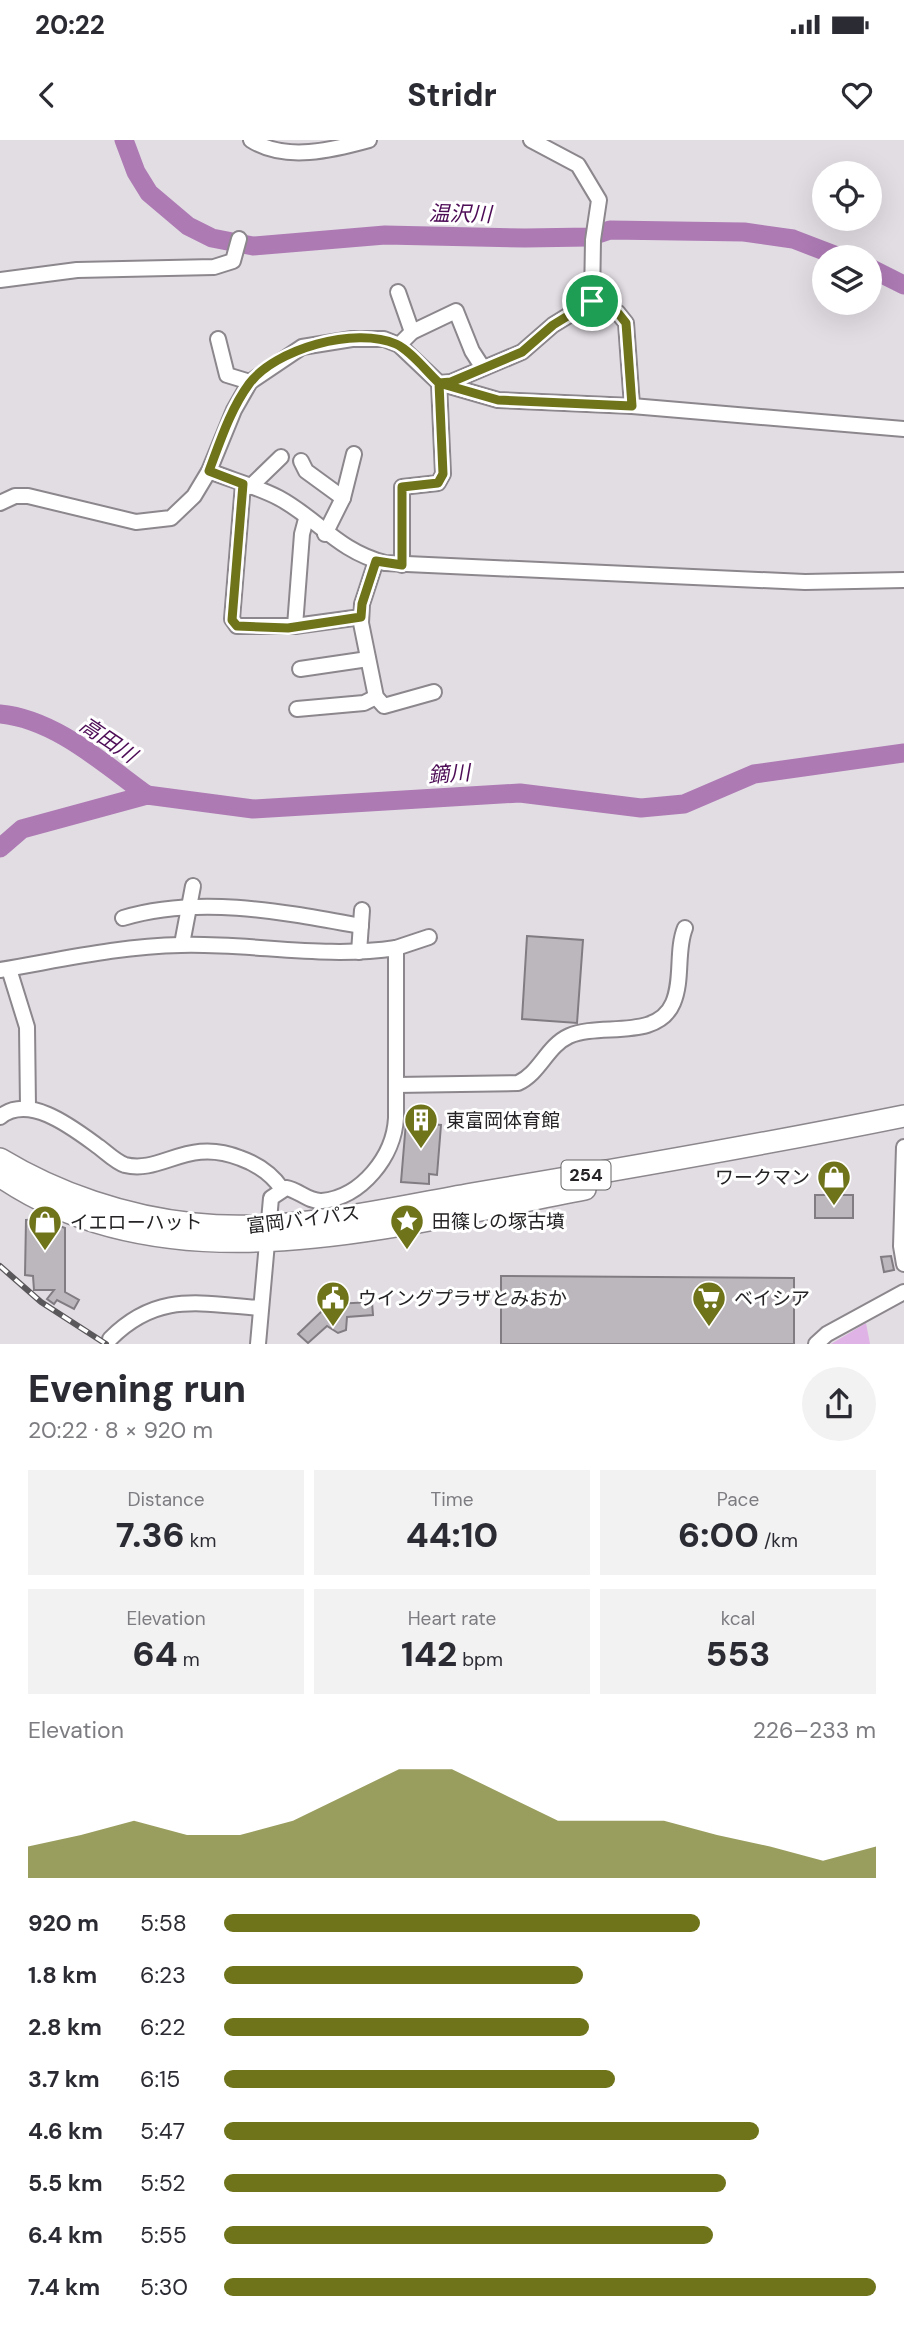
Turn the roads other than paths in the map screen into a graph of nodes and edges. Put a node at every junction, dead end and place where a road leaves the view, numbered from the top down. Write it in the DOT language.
graph roads {
  1 [pos="251,140"];
  2 [pos="369,140"];
  3 [pos="531,140"];
  4 [pos="239,245"];
  5 [pos="0,280"];
  6 [pos="398,292"];
  7 [pos="592,301"];
  8 [pos="412,332"];
  9 [pos="219,339"];
  10 [pos="399,345"];
  11 [pos="483,368"];
  12 [pos="250,382"];
  13 [pos="439,383"];
  14 [pos="632,406"];
  15 [pos="904,429"];
  16 [pos="354,454"];
  17 [pos="281,457"];
  18 [pos="301,461"];
  19 [pos="209,471"];
  20 [pos="246,486"];
  21 [pos="343,498"];
  22 [pos="0,503"];
  23 [pos="306,519"];
  24 [pos="325,534"];
  25 [pos="376,561"];
  26 [pos="402,565"];
  27 [pos="904,580"];
  28 [pos="361,617"];
  29 [pos="295,626"];
  30 [pos="368,659"];
  31 [pos="300,669"];
  32 [pos="434,692"];
  33 [pos="376,697"];
  34 [pos="297,709"];
  35 [pos="193,886"];
  36 [pos="189,909"];
  37 [pos="362,909"];
  38 [pos="123,918"];
  39 [pos="361,926"];
  40 [pos="685,928"];
  41 [pos="429,937"];
  42 [pos="182,944"];
  43 [pos="396,948"];
  44 [pos="359,952"];
  45 [pos="4,969"];
  46 [pos="396,1085"];
  47 [pos="28,1107"];
  48 [pos="904,1116"];
  49 [pos="0,1117"];
  50 [pos="904,1124"];
  51 [pos="904,1131"];
  52 [pos="904,1147"];
  53 [pos="0,1158"];
  54 [pos="0,1176"];
  55 [pos="282,1189"];
  56 [pos="267,1234"];
  57 [pos="904,1264"];
  58 [pos="904,1292"];
  59 [pos="261,1308"];
  60 [pos="110,1339"];
  61 [pos="258,1344"];
  62 [pos="816,1344"];
  1 -- 2 [label="street"];
  3 -- 7 [label="street"];
  4 -- 5 [label="street"];
  6 -- 8 [label="street"];
  7 -- 11 [label="street"];
  7 -- 14 [label="street"];
  8 -- 10 [label="street"];
  8 -- 11 [label="street"];
  9 -- 12 [label="street"];
  10 -- 12 [label="street"];
  10 -- 13 [label="street"];
  11 -- 13 [label="street"];
  12 -- 19 [label="street"];
  13 -- 14 [label="street"];
  13 -- 26 [label="street"];
  14 -- 15 [label="street"];
  16 -- 21 [label="street"];
  17 -- 20 [label="street"];
  18 -- 21 [label="street"];
  19 -- 20 [label="street"];
  19 -- 22 [label="street"];
  20 -- 23 [label="street"];
  20 -- 29 [label="street"];
  21 -- 24 [label="street"];
  23 -- 24 [label="street"];
  23 -- 29 [label="street"];
  24 -- 25 [label="street"];
  25 -- 26 [label="street"];
  25 -- 28 [label="street"];
  26 -- 27 [label="street"];
  28 -- 29 [label="street"];
  28 -- 30 [label="street"];
  30 -- 31 [label="street"];
  30 -- 33 [label="street"];
  32 -- 33 [label="street"];
  33 -- 34 [label="street"];
  35 -- 36 [label="street"];
  36 -- 38 [label="street"];
  36 -- 39 [label="street"];
  36 -- 42 [label="street"];
  37 -- 39 [label="street"];
  39 -- 44 [label="street"];
  40 -- 46 [label="street"];
  41 -- 43 [label="street"];
  42 -- 44 [label="street"];
  42 -- 45 [label="street"];
  43 -- 44 [label="street"];
  43 -- 46 [label="street"];
  45 -- 47 [label="street"];
  46 -- 55 [label="street"];
  47 -- 49 [label="street"];
  47 -- 55 [label="street"];
  48 -- 50 [label="street"];
  48 -- 56 [label="highway, 富岡バイパス / 254"];
  51 -- 56 [label="highway, 富岡バイパス / 254"];
  52 -- 57 [label="street"];
  53 -- 56 [label="highway, 富岡バイパス / 254"];
  54 -- 56 [label="highway, 富岡バイパス / 254"];
  55 -- 56 [label="street"];
  56 -- 59 [label="street"];
  58 -- 62 [label="street"];
  59 -- 60 [label="street"];
  59 -- 61 [label="street"];
}
